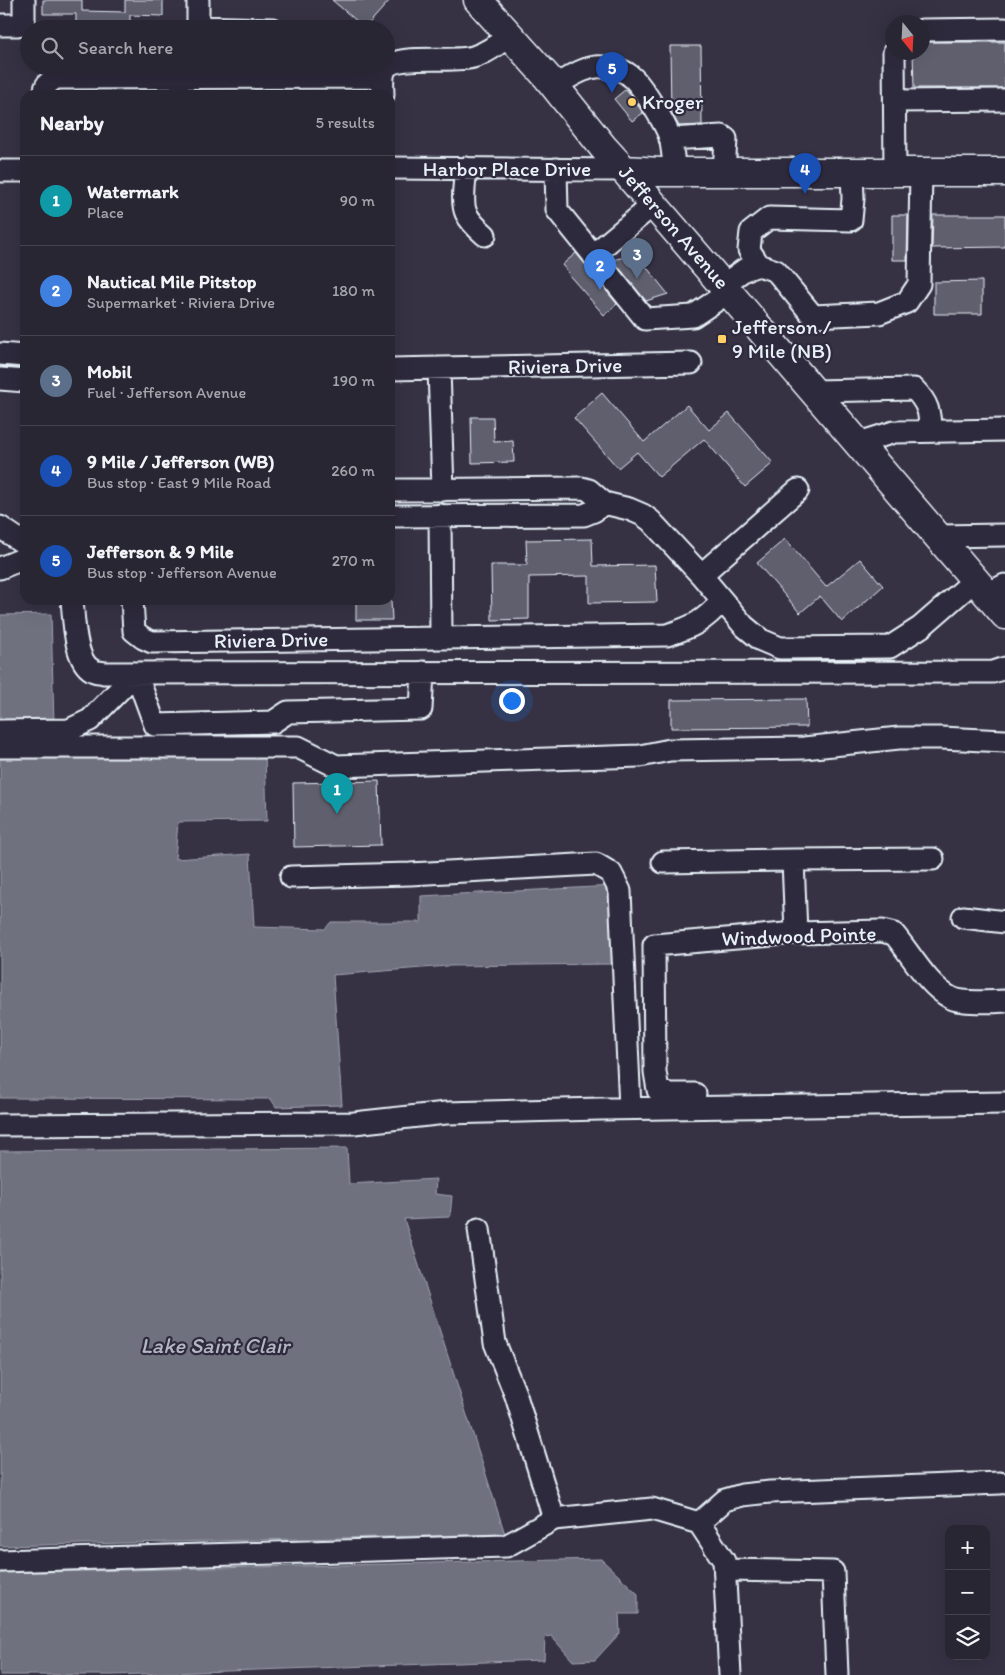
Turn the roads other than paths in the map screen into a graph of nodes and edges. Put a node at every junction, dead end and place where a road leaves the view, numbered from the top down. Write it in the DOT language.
graph roads {
  1 [pos="24,0"];
  2 [pos="198,0"];
  3 [pos="478,0"];
  4 [pos="24,20"];
  5 [pos="198,20"];
  6 [pos="0,25"];
  7 [pos="20,25"];
  8 [pos="1005,28"];
  9 [pos="930,30"];
  10 [pos="510,35"];
  11 [pos="894,60"];
  12 [pos="395,64"];
  13 [pos="383,86"];
  14 [pos="554,86"];
  15 [pos="44,90"];
  16 [pos="1005,100"];
  17 [pos="895,101"];
  18 [pos="670,139"];
  19 [pos="395,168"];
  20 [pos="466,168"];
  21 [pos="556,169"];
  22 [pos="624,170"];
  23 [pos="0,171"];
  24 [pos="20,171"];
  25 [pos="675,172"];
  26 [pos="724,172"];
  27 [pos="852,172"];
  28 [pos="908,172"];
  29 [pos="1005,172"];
  30 [pos="654,204"];
  31 [pos="485,236"];
  32 [pos="593,255"];
  33 [pos="759,265"];
  34 [pos="726,288"];
  35 [pos="0,354"];
  36 [pos="20,356"];
  37 [pos="0,361"];
  38 [pos="20,362"];
  39 [pos="691,363"];
  40 [pos="395,369"];
  41 [pos="439,369"];
  42 [pos="0,380"];
  43 [pos="20,381"];
  44 [pos="814,391"];
  45 [pos="1005,430"];
  46 [pos="930,431"];
  47 [pos="859,443"];
  48 [pos="395,490"];
  49 [pos="443,490"];
  50 [pos="798,490"];
  51 [pos="604,503"];
  52 [pos="440,515"];
  53 [pos="395,516"];
  54 [pos="0,527"];
  55 [pos="1005,535"];
  56 [pos="938,536"];
  57 [pos="20,541"];
  58 [pos="20,560"];
  59 [pos="0,568"];
  60 [pos="701,575"];
  61 [pos="989,586"];
  62 [pos="722,601"];
  63 [pos="73,605"];
  64 [pos="132,605"];
  65 [pos="1005,615"];
  66 [pos="441,638"];
  67 [pos="1005,668"];
  68 [pos="423,672"];
  69 [pos="136,673"];
  70 [pos="0,731"];
  71 [pos="1005,741"];
  72 [pos="0,747"];
  73 [pos="933,859"];
  74 [pos="793,860"];
  75 [pos="663,862"];
  76 [pos="290,877"];
  77 [pos="962,917"];
  78 [pos="1005,922"];
  79 [pos="796,932"];
  80 [pos="1005,1002"];
  81 [pos="629,1083"];
  82 [pos="1005,1091"];
  83 [pos="1005,1103"];
  84 [pos="630,1108"];
  85 [pos="600,1109"];
  86 [pos="0,1125"];
  87 [pos="478,1229"];
  88 [pos="1000,1483"];
  89 [pos="554,1519"];
  90 [pos="699,1524"];
  91 [pos="0,1561"];
  92 [pos="725,1570"];
  93 [pos="730,1675"];
  94 [pos="837,1675"];
  1 -- 4 [label="street"];
  2 -- 5 [label="street"];
  3 -- 10 [label="main road, Jefferson Avenue"];
  6 -- 7 [label="street"];
  8 -- 9 [label="street"];
  10 -- 12 [label="street"];
  10 -- 14 [label="main road, Jefferson Avenue"];
  11 -- 17 [label="street"];
  13 -- 15 [label="street"];
  14 -- 18 [label="street"];
  14 -- 22 [label="main road, Jefferson Avenue"];
  16 -- 17 [label="street"];
  17 -- 28 [label="street"];
  18 -- 25 [label="street"];
  18 -- 26 [label="street"];
  19 -- 20 [label="street, Harbor Place Drive"];
  20 -- 21 [label="street, Harbor Place Drive"];
  20 -- 31 [label="street"];
  21 -- 22 [label="street, Harbor Place Drive"];
  21 -- 32 [label="street"];
  22 -- 25 [label="main road"];
  22 -- 30 [label="main road, Jefferson Avenue"];
  23 -- 24 [label="street"];
  25 -- 26 [label="main road"];
  26 -- 27 [label="main road"];
  27 -- 28 [label="main road"];
  27 -- 33 [label="street"];
  28 -- 29 [label="main road"];
  28 -- 33 [label="street"];
  30 -- 32 [label="street"];
  30 -- 34 [label="main road, Jefferson Avenue"];
  32 -- 34 [label="street"];
  33 -- 34 [label="street"];
  34 -- 44 [label="main road, Jefferson Avenue"];
  35 -- 36 [label="street"];
  37 -- 38 [label="street"];
  39 -- 41 [label="street, Riviera Drive"];
  40 -- 41 [label="street, Riviera Drive"];
  41 -- 49 [label="street"];
  42 -- 43 [label="street"];
  44 -- 46 [label="street"];
  44 -- 47 [label="main road, Jefferson Avenue"];
  45 -- 46 [label="street"];
  46 -- 47 [label="street"];
  47 -- 56 [label="main road, Jefferson Avenue"];
  48 -- 49 [label="street"];
  49 -- 51 [label="street"];
  50 -- 60 [label="street"];
  51 -- 52 [label="street"];
  51 -- 60 [label="street"];
  52 -- 53 [label="street"];
  52 -- 66 [label="street"];
  54 -- 57 [label="street"];
  55 -- 56 [label="street"];
  56 -- 61 [label="main road, Jefferson Avenue"];
  58 -- 59 [label="street"];
  60 -- 62 [label="street"];
  61 -- 62 [label="street"];
  61 -- 65 [label="main road, Jefferson Avenue"];
  62 -- 66 [label="street, Riviera Drive"];
  63 -- 69 [label="street"];
  64 -- 66 [label="street, Riviera Drive"];
  67 -- 68 [label="street"];
  68 -- 69 [label="street"];
  68 -- 69 [label="street"];
  69 -- 70 [label="street"];
  71 -- 72 [label="street"];
  73 -- 74 [label="street"];
  74 -- 75 [label="street"];
  74 -- 79 [label="street"];
  76 -- 81 [label="street"];
  77 -- 78 [label="street"];
  79 -- 80 [label="street, Windwood Pointe"];
  79 -- 82 [label="street, Windwood Pointe"];
  81 -- 84 [label="street"];
  81 -- 85 [label="street"];
  83 -- 84 [label="street"];
  84 -- 85 [label="street"];
  85 -- 86 [label="street"];
  87 -- 89 [label="street"];
  88 -- 90 [label="street"];
  89 -- 90 [label="street"];
  89 -- 91 [label="street"];
  90 -- 92 [label="street"];
  92 -- 93 [label="street"];
  92 -- 94 [label="street"];
}
